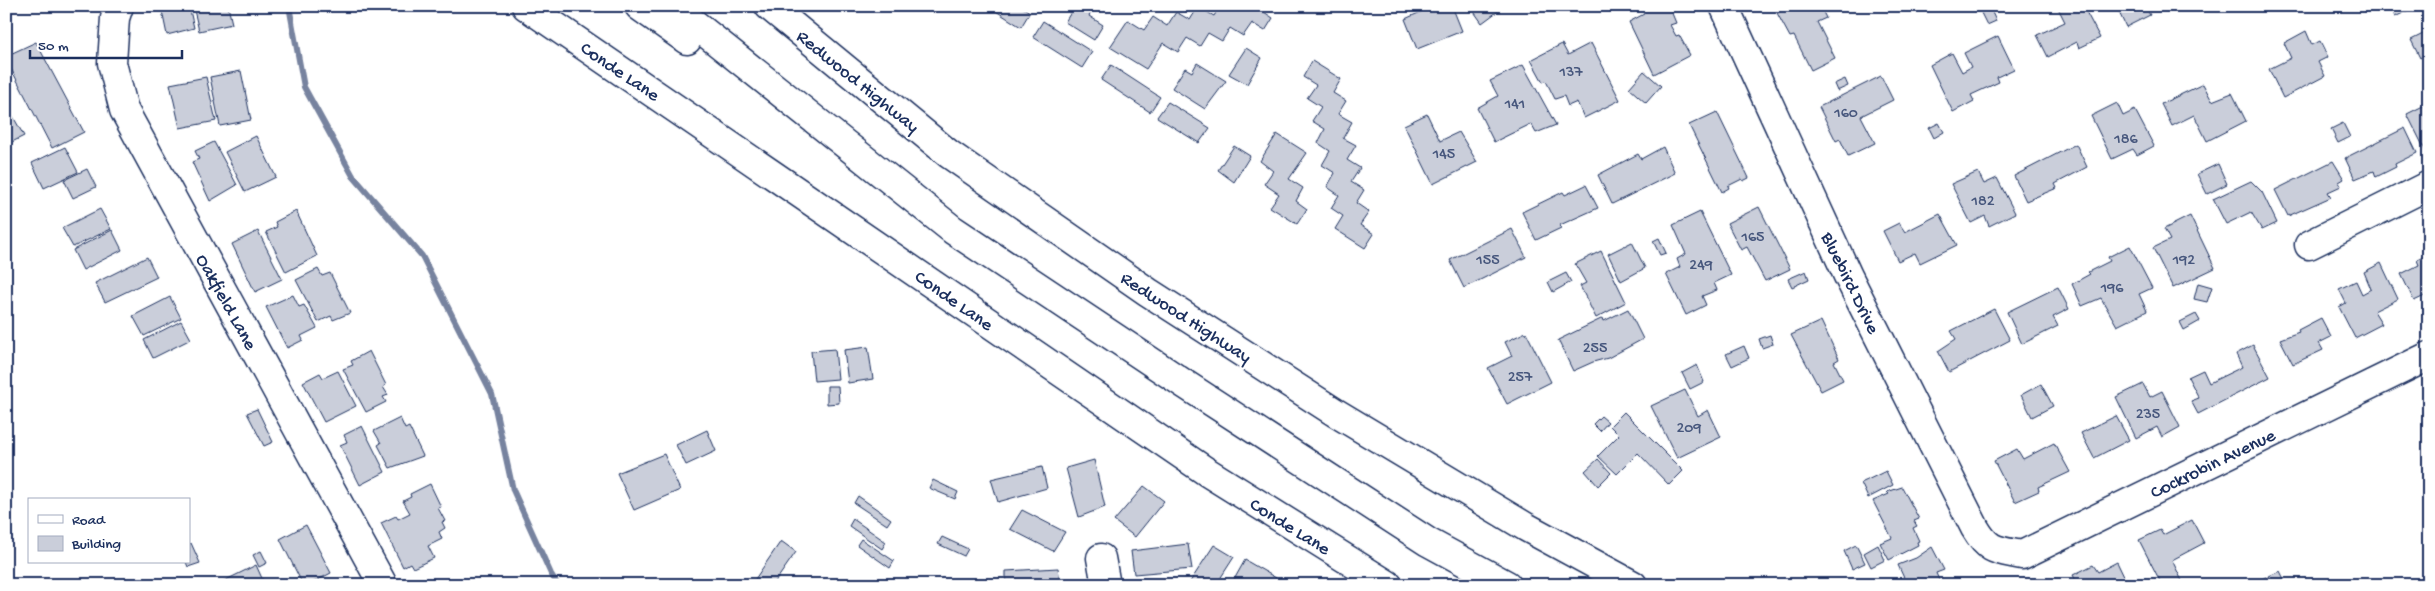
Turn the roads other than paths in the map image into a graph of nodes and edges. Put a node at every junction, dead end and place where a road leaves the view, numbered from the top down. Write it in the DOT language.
graph roads {
  1 [pos="119,6"];
  2 [pos="526,6"];
  3 [pos="639,6"];
  4 [pos="672,6"];
  5 [pos="769,6"];
  6 [pos="789,6"];
  7 [pos="1724,6"];
  8 [pos="901,114"];
  9 [pos="869,166"];
  10 [pos="2429,185"];
  11 [pos="2309,245"];
  12 [pos="2429,356"];
  13 [pos="1993,549"];
  14 [pos="1101,558"];
  15 [pos="383,585"];
  16 [pos="1106,585"];
  17 [pos="1388,585"];
  18 [pos="1507,585"];
  19 [pos="1633,585"];
  1 -- 15 [label="main road, Oakfield Lane"];
  2 -- 17 [label="main road, Conde Lane"];
  3 -- 9 [label="main road"];
  4 -- 9 [label="main road"];
  5 -- 8 [label="main road, Redwood Highway"];
  6 -- 8 [label="main road"];
  7 -- 13 [label="main road, Bluebird Drive"];
  8 -- 19 [label="main road, Redwood Highway"];
  9 -- 18 [label="main road"];
  10 -- 11 [label="main road"];
  12 -- 13 [label="main road, Cockrobin Avenue"];
  14 -- 16 [label="main road"];
}
